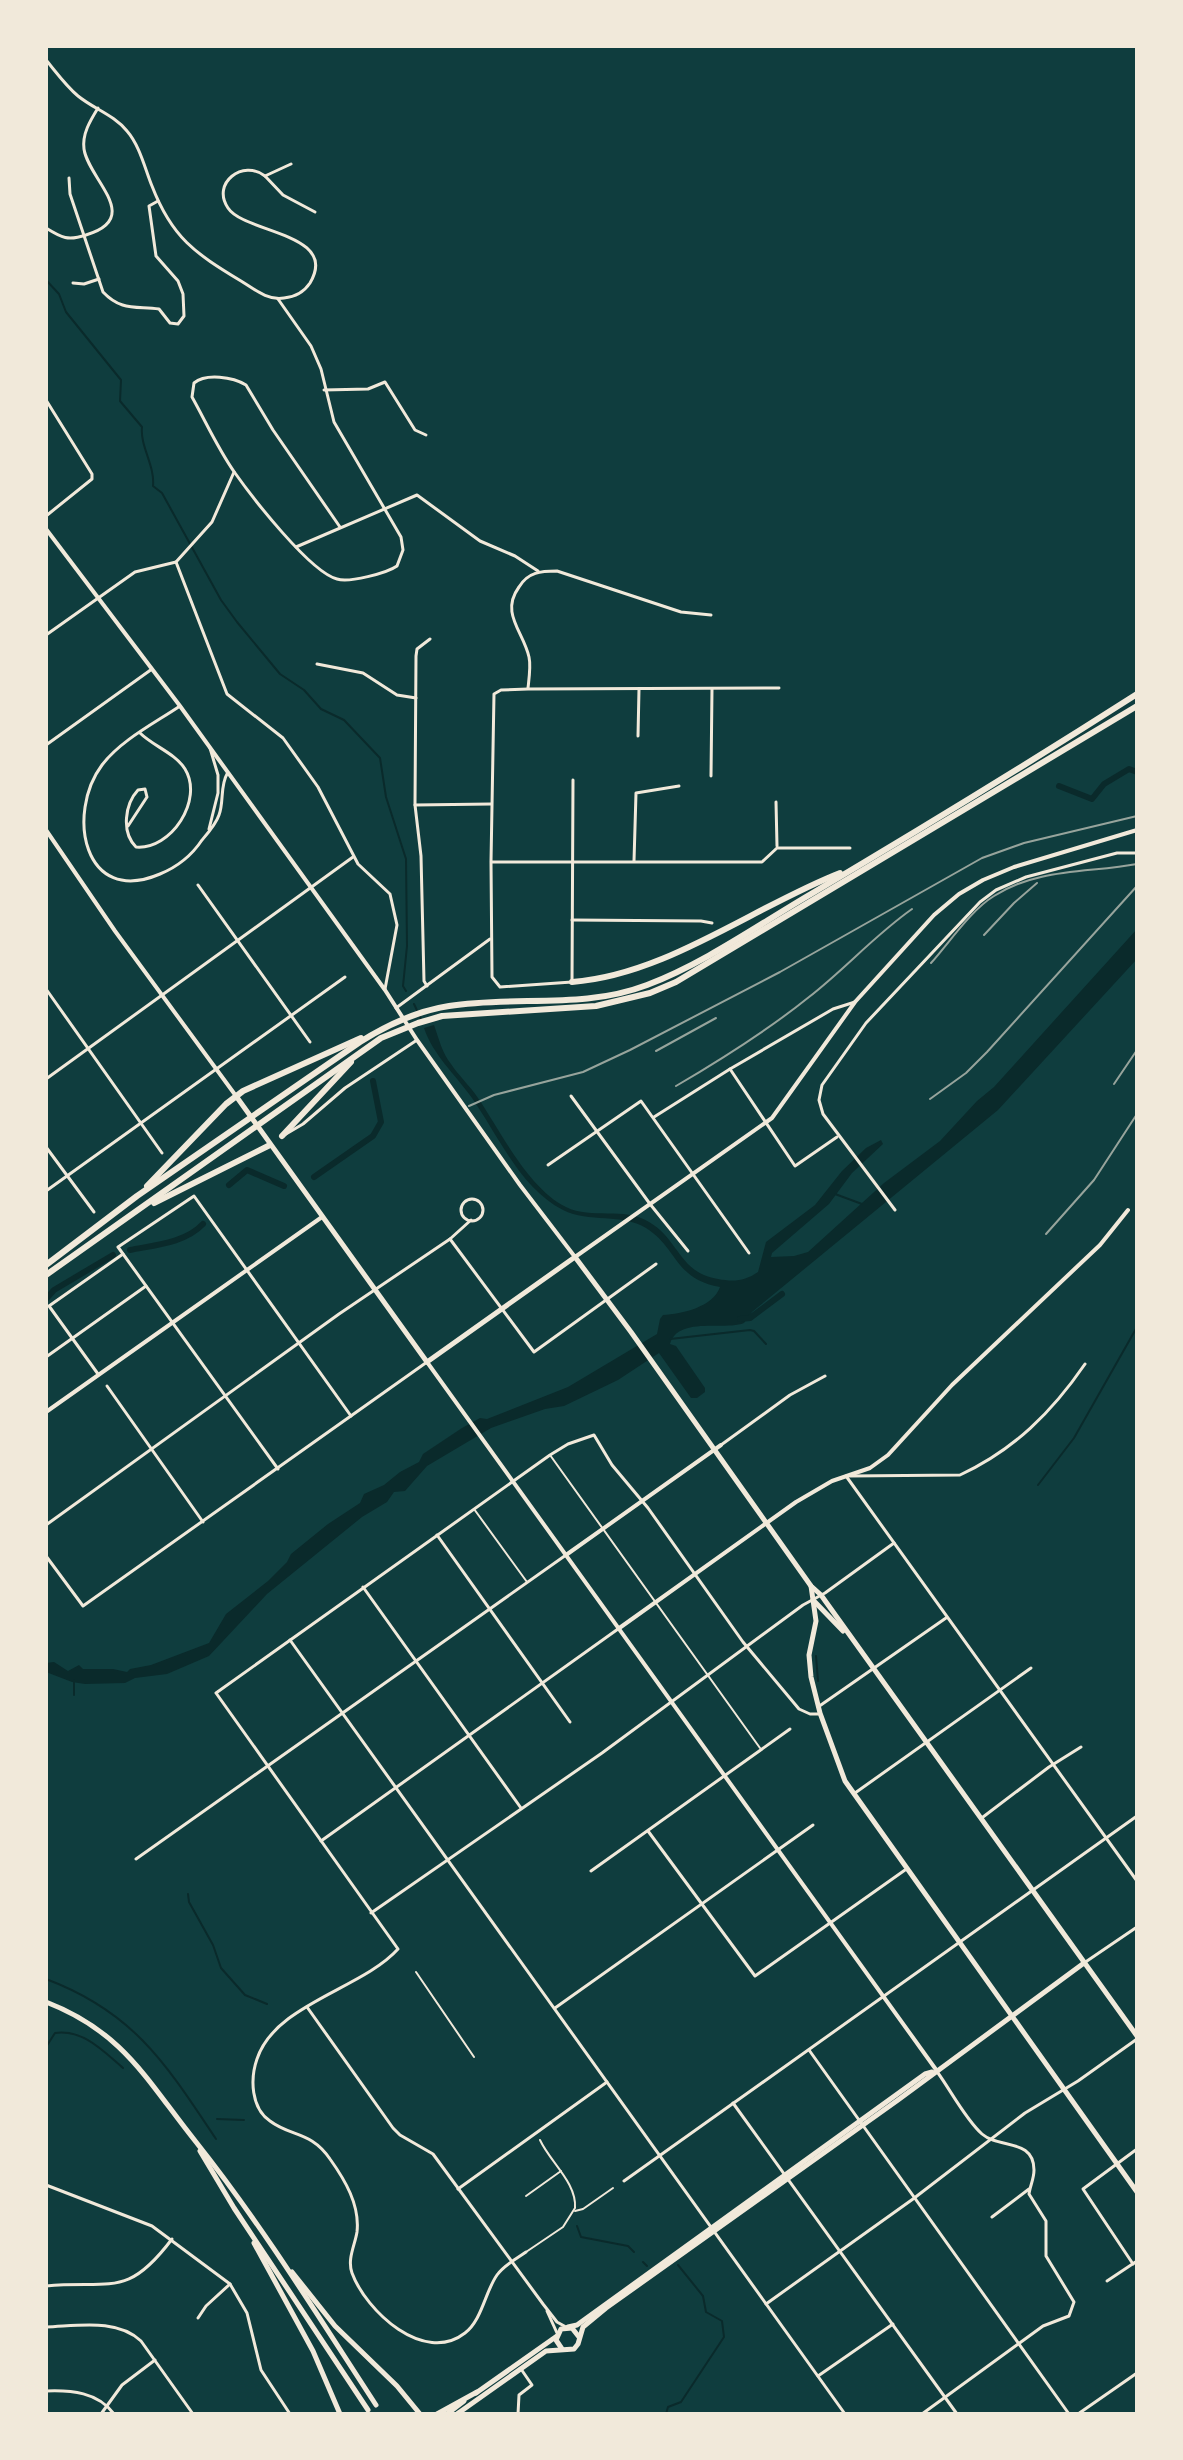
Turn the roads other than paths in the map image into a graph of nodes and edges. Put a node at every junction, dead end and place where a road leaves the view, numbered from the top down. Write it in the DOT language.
graph roads {
  1 [pos="46,60"];
  2 [pos="98,108"];
  3 [pos="291,164"];
  4 [pos="265,176"];
  5 [pos="69,178"];
  6 [pos="158,201"];
  7 [pos="315,212"];
  8 [pos="46,228"];
  9 [pos="85,236"];
  10 [pos="99,279"];
  11 [pos="73,283"];
  12 [pos="278,299"];
  13 [pos="324,390"];
  14 [pos="46,400"];
  15 [pos="48,408"];
  16 [pos="426,435"];
  17 [pos="234,472"];
  18 [pos="386,508"];
  19 [pos="46,516"];
  20 [pos="340,527"];
  21 [pos="46,529"];
  22 [pos="296,547"];
  23 [pos="176,562"];
  24 [pos="539,571"];
  25 [pos="100,597"];
  26 [pos="711,615"];
  27 [pos="46,635"];
  28 [pos="430,639"];
  29 [pos="317,664"];
  30 [pos="152,669"];
  31 [pos="779,688"];
  32 [pos="528,689"];
  33 [pos="639,689"];
  34 [pos="712,689"];
  35 [pos="1137,694"];
  36 [pos="416,698"];
  37 [pos="180,706"];
  38 [pos="1137,706"];
  39 [pos="140,733"];
  40 [pos="638,736"];
  41 [pos="46,745"];
  42 [pos="210,748"];
  43 [pos="227,774"];
  44 [pos="711,776"];
  45 [pos="573,780"];
  46 [pos="679,786"];
  47 [pos="776,802"];
  48 [pos="491,804"];
  49 [pos="415,805"];
  50 [pos="128,826"];
  51 [pos="209,829"];
  52 [pos="46,830"];
  53 [pos="1137,830"];
  54 [pos="777,848"];
  55 [pos="850,848"];
  56 [pos="1137,853"];
  57 [pos="353,857"];
  58 [pos="572,860"];
  59 [pos="634,861"];
  60 [pos="491,862"];
  61 [pos="862,864"];
  62 [pos="198,885"];
  63 [pos="312,888"];
  64 [pos="572,920"];
  65 [pos="712,923"];
  66 [pos="492,938"];
  67 [pos="237,942"];
  68 [pos="345,977"];
  69 [pos="572,982"];
  70 [pos="427,986"];
  71 [pos="46,989"];
  72 [pos="385,990"];
  73 [pos="163,995"];
  74 [pos="855,1002"];
  75 [pos="396,1008"];
  76 [pos="291,1015"];
  77 [pos="389,1025"];
  78 [pos="417,1040"];
  79 [pos="310,1042"];
  80 [pos="89,1048"];
  81 [pos="362,1051"];
  82 [pos="730,1069"];
  83 [pos="217,1070"];
  84 [pos="46,1079"];
  85 [pos="236,1096"];
  86 [pos="571,1096"];
  87 [pos="653,1118"];
  88 [pos="140,1123"];
  89 [pos="766,1124"];
  90 [pos="598,1131"];
  91 [pos="282,1136"];
  92 [pos="838,1136"];
  93 [pos="268,1142"];
  94 [pos="46,1147"];
  95 [pos="162,1153"];
  96 [pos="548,1165"];
  97 [pos="692,1175"];
  98 [pos="67,1176"];
  99 [pos="46,1191"];
  100 [pos="137,1196"];
  101 [pos="650,1204"];
  102 [pos="895,1210"];
  103 [pos="1128,1210"];
  104 [pos="137,1211"];
  105 [pos="94,1212"];
  106 [pos="322,1217"];
  107 [pos="471,1220"];
  108 [pos="450,1239"];
  109 [pos="688,1251"];
  110 [pos="749,1253"];
  111 [pos="123,1254"];
  112 [pos="575,1257"];
  113 [pos="656,1264"];
  114 [pos="46,1265"];
  115 [pos="247,1270"];
  116 [pos="46,1275"];
  117 [pos="146,1286"];
  118 [pos="374,1289"];
  119 [pos="607,1299"];
  120 [pos="502,1309"];
  121 [pos="173,1322"];
  122 [pos="72,1338"];
  123 [pos="298,1343"];
  124 [pos="46,1357"];
  125 [pos="427,1362"];
  126 [pos="1085,1364"];
  127 [pos="98,1374"];
  128 [pos="825,1376"];
  129 [pos="107,1386"];
  130 [pos="225,1397"];
  131 [pos="46,1412"];
  132 [pos="351,1416"];
  133 [pos="718,1447"];
  134 [pos="153,1448"];
  135 [pos="550,1455"];
  136 [pos="278,1469"];
  137 [pos="846,1476"];
  138 [pos="513,1482"];
  139 [pos="642,1501"];
  140 [pos="474,1509"];
  141 [pos="203,1522"];
  142 [pos="766,1522"];
  143 [pos="46,1525"];
  144 [pos="603,1529"];
  145 [pos="437,1535"];
  146 [pos="894,1543"];
  147 [pos="566,1555"];
  148 [pos="46,1556"];
  149 [pos="695,1574"];
  150 [pos="528,1583"];
  151 [pos="811,1586"];
  152 [pos="363,1587"];
  153 [pos="821,1595"];
  154 [pos="813,1600"];
  155 [pos="656,1602"];
  156 [pos="491,1609"];
  157 [pos="946,1618"];
  158 [pos="618,1629"];
  159 [pos="851,1639"];
  160 [pos="290,1640"];
  161 [pos="746,1647"];
  162 [pos="416,1662"];
  163 [pos="1031,1668"];
  164 [pos="872,1670"];
  165 [pos="708,1676"];
  166 [pos="543,1682"];
  167 [pos="999,1691"];
  168 [pos="671,1703"];
  169 [pos="819,1710"];
  170 [pos="342,1715"];
  171 [pos="570,1722"];
  172 [pos="790,1729"];
  173 [pos="469,1735"];
  174 [pos="925,1744"];
  175 [pos="1081,1747"];
  176 [pos="761,1749"];
  177 [pos="1053,1765"];
  178 [pos="269,1767"];
  179 [pos="725,1776"];
  180 [pos="396,1787"];
  181 [pos="853,1795"];
  182 [pos="521,1809"];
  183 [pos="1137,1816"];
  184 [pos="980,1819"];
  185 [pos="813,1825"];
  186 [pos="648,1831"];
  187 [pos="1106,1839"];
  188 [pos="321,1841"];
  189 [pos="777,1849"];
  190 [pos="136,1859"];
  191 [pos="449,1861"];
  192 [pos="906,1869"];
  193 [pos="591,1871"];
  194 [pos="1137,1881"];
  195 [pos="1032,1892"];
  196 [pos="702,1903"];
  197 [pos="371,1913"];
  198 [pos="830,1923"];
  199 [pos="1137,1927"];
  200 [pos="958,1943"];
  201 [pos="1084,1963"];
  202 [pos="416,1972"];
  203 [pos="882,1997"];
  204 [pos="46,2002"];
  205 [pos="307,2007"];
  206 [pos="554,2009"];
  207 [pos="1010,2016"];
  208 [pos="1137,2038"];
  209 [pos="809,2050"];
  210 [pos="474,2057"];
  211 [pos="937,2071"];
  212 [pos="607,2082"];
  213 [pos="1064,2090"];
  214 [pos="733,2103"];
  215 [pos="861,2123"];
  216 [pos="194,2140"];
  217 [pos="540,2140"];
  218 [pos="993,2140"];
  219 [pos="1137,2149"];
  220 [pos="660,2155"];
  221 [pos="1117,2164"];
  222 [pos="561,2171"];
  223 [pos="787,2176"];
  224 [pos="624,2181"];
  225 [pos="46,2185"];
  226 [pos="613,2188"];
  227 [pos="458,2189"];
  228 [pos="1029,2189"];
  229 [pos="1137,2192"];
  230 [pos="526,2196"];
  231 [pos="913,2199"];
  232 [pos="575,2211"];
  233 [pos="238,2214"];
  234 [pos="992,2217"];
  235 [pos="712,2229"];
  236 [pos="265,2236"];
  237 [pos="172,2239"];
  238 [pos="840,2250"];
  239 [pos="526,2252"];
  240 [pos="512,2262"];
  241 [pos="1135,2262"];
  242 [pos="1107,2281"];
  243 [pos="230,2284"];
  244 [pos="46,2286"];
  245 [pos="543,2304"];
  246 [pos="766,2304"];
  247 [pos="198,2318"];
  248 [pos="893,2324"];
  249 [pos="46,2327"];
  250 [pos="567,2328"];
  251 [pos="557,2336"];
  252 [pos="579,2338"];
  253 [pos="1019,2345"];
  254 [pos="563,2350"];
  255 [pos="155,2360"];
  256 [pos="521,2369"];
  257 [pos="1137,2373"];
  258 [pos="818,2376"];
  259 [pos="46,2391"];
  260 [pos="477,2392"];
  261 [pos="945,2397"];
  262 [pos="376,2405"];
  263 [pos="106,2406"];
  264 [pos="368,2410"];
  265 [pos="101,2414"];
  266 [pos="114,2414"];
  267 [pos="193,2414"];
  268 [pos="290,2414"];
  269 [pos="340,2414"];
  270 [pos="420,2414"];
  271 [pos="437,2414"];
  272 [pos="447,2414"];
  273 [pos="458,2414"];
  274 [pos="518,2414"];
  275 [pos="845,2414"];
  276 [pos="922,2414"];
  277 [pos="957,2414"];
  278 [pos="1069,2414"];
  279 [pos="1078,2414"];
  1 -- 2 [label="street"];
  2 -- 6 [label="street"];
  2 -- 9 [label="street"];
  3 -- 4 [label="street"];
  4 -- 7 [label="street"];
  4 -- 12 [label="street"];
  5 -- 9 [label="street"];
  6 -- 10 [label="street"];
  6 -- 12 [label="street"];
  8 -- 9 [label="street"];
  9 -- 10 [label="street"];
  10 -- 11 [label="street"];
  12 -- 13 [label="street"];
  13 -- 16 [label="street"];
  13 -- 18 [label="street"];
  14 -- 15 [label="street"];
  15 -- 19 [label="street"];
  17 -- 20 [label="street"];
  17 -- 22 [label="street"];
  17 -- 23 [label="street"];
  18 -- 20 [label="street"];
  18 -- 22 [label="street"];
  18 -- 24 [label="street"];
  20 -- 22 [label="street"];
  21 -- 25 [label="street"];
  23 -- 25 [label="street"];
  23 -- 57 [label="street"];
  24 -- 26 [label="street"];
  24 -- 32 [label="street"];
  25 -- 27 [label="street"];
  25 -- 30 [label="street"];
  28 -- 36 [label="street"];
  29 -- 36 [label="street"];
  30 -- 37 [label="street"];
  30 -- 41 [label="street"];
  31 -- 34 [label="street"];
  32 -- 33 [label="street"];
  32 -- 48 [label="street"];
  33 -- 34 [label="street"];
  33 -- 40 [label="street"];
  34 -- 44 [label="street"];
  35 -- 61 [label="highway"];
  36 -- 49 [label="street"];
  37 -- 39 [label="street"];
  37 -- 42 [label="street"];
  38 -- 81 [label="highway"];
  39 -- 50 [label="street"];
  39 -- 51 [label="street"];
  42 -- 43 [label="street"];
  42 -- 51 [label="street"];
  43 -- 51 [label="street"];
  43 -- 63 [label="street"];
  45 -- 58 [label="street"];
  46 -- 59 [label="street"];
  47 -- 54 [label="street"];
  48 -- 49 [label="street"];
  48 -- 60 [label="street"];
  49 -- 70 [label="street"];
  50 -- 50 [label="street"];
  52 -- 73 [label="street"];
  53 -- 74 [label="street"];
  54 -- 55 [label="street"];
  54 -- 59 [label="street"];
  56 -- 92 [label="street"];
  57 -- 63 [label="street"];
  57 -- 72 [label="street"];
  58 -- 59 [label="street"];
  58 -- 60 [label="street"];
  58 -- 64 [label="street"];
  60 -- 66 [label="street"];
  61 -- 69 [label="highway"];
  61 -- 77 [label="highway"];
  62 -- 67 [label="street"];
  63 -- 67 [label="street"];
  63 -- 72 [label="street"];
  64 -- 65 [label="street"];
  64 -- 69 [label="street"];
  66 -- 69 [label="street"];
  66 -- 70 [label="street"];
  67 -- 73 [label="street"];
  67 -- 76 [label="street"];
  68 -- 76 [label="street"];
  70 -- 75 [label="street"];
  71 -- 80 [label="street"];
  72 -- 75 [label="street"];
  73 -- 80 [label="street"];
  73 -- 83 [label="street"];
  74 -- 82 [label="street"];
  74 -- 89 [label="street"];
  75 -- 78 [label="street"];
  76 -- 79 [label="street"];
  76 -- 83 [label="street"];
  77 -- 85 [label="highway"];
  77 -- 100 [label="highway"];
  78 -- 91 [label="street"];
  78 -- 112 [label="street"];
  80 -- 84 [label="street"];
  80 -- 88 [label="street"];
  81 -- 91 [label="highway"];
  81 -- 104 [label="highway"];
  82 -- 87 [label="street"];
  82 -- 89 [label="street"];
  83 -- 85 [label="street"];
  83 -- 88 [label="street"];
  85 -- 93 [label="main road"];
  85 -- 100 [label="highway"];
  86 -- 90 [label="street"];
  87 -- 90 [label="street"];
  87 -- 97 [label="street"];
  88 -- 95 [label="street"];
  88 -- 98 [label="street"];
  89 -- 92 [label="street"];
  89 -- 97 [label="street"];
  90 -- 96 [label="street"];
  90 -- 101 [label="street"];
  91 -- 93 [label="main road"];
  92 -- 102 [label="street"];
  93 -- 104 [label="highway"];
  93 -- 106 [label="main road"];
  94 -- 98 [label="street"];
  97 -- 101 [label="street"];
  97 -- 110 [label="street"];
  98 -- 99 [label="street"];
  98 -- 105 [label="street"];
  100 -- 114 [label="highway"];
  101 -- 109 [label="street"];
  101 -- 112 [label="street"];
  103 -- 137 [label="street"];
  104 -- 116 [label="highway"];
  106 -- 115 [label="street"];
  106 -- 118 [label="main road"];
  107 -- 107 [label="street"];
  107 -- 108 [label="street"];
  108 -- 118 [label="street"];
  108 -- 120 [label="street"];
  111 -- 115 [label="street"];
  111 -- 117 [label="street"];
  111 -- 122 [label="street"];
  112 -- 119 [label="main road"];
  112 -- 120 [label="main road"];
  113 -- 119 [label="street"];
  115 -- 121 [label="street"];
  115 -- 123 [label="street"];
  117 -- 121 [label="street"];
  117 -- 122 [label="street"];
  118 -- 123 [label="street"];
  118 -- 125 [label="main road"];
  119 -- 120 [label="street"];
  119 -- 133 [label="main road"];
  120 -- 125 [label="main road"];
  121 -- 127 [label="street"];
  121 -- 130 [label="street"];
  122 -- 124 [label="street"];
  122 -- 127 [label="street"];
  123 -- 130 [label="street"];
  123 -- 132 [label="street"];
  125 -- 132 [label="street"];
  125 -- 138 [label="street"];
  126 -- 137 [label="street"];
  127 -- 131 [label="street"];
  128 -- 133 [label="street"];
  129 -- 134 [label="street"];
  130 -- 134 [label="street"];
  130 -- 136 [label="street"];
  132 -- 136 [label="street"];
  133 -- 139 [label="street"];
  133 -- 142 [label="main road"];
  134 -- 141 [label="street"];
  134 -- 143 [label="street"];
  135 -- 138 [label="street"];
  135 -- 139 [label="street"];
  135 -- 144 [label="street"];
  136 -- 141 [label="street"];
  137 -- 142 [label="street"];
  137 -- 146 [label="street"];
  138 -- 140 [label="street"];
  138 -- 147 [label="street"];
  139 -- 144 [label="street"];
  139 -- 149 [label="street"];
  140 -- 145 [label="street"];
  140 -- 150 [label="street"];
  141 -- 148 [label="street"];
  142 -- 149 [label="street"];
  142 -- 151 [label="main road"];
  144 -- 147 [label="street"];
  144 -- 155 [label="street"];
  145 -- 152 [label="street"];
  145 -- 156 [label="street"];
  146 -- 153 [label="street"];
  146 -- 157 [label="street"];
  147 -- 150 [label="street"];
  147 -- 158 [label="street"];
  149 -- 155 [label="street"];
  149 -- 161 [label="street"];
  150 -- 156 [label="street"];
  151 -- 153 [label="main road"];
  151 -- 154 [label="main road"];
  152 -- 160 [label="street"];
  152 -- 162 [label="street"];
  153 -- 154 [label="street"];
  153 -- 159 [label="main road"];
  154 -- 159 [label="main road"];
  154 -- 161 [label="street"];
  154 -- 169 [label="main road"];
  155 -- 158 [label="street"];
  155 -- 165 [label="street"];
  156 -- 162 [label="street"];
  156 -- 166 [label="street"];
  157 -- 164 [label="street"];
  157 -- 167 [label="street"];
  158 -- 166 [label="street"];
  158 -- 168 [label="street"];
  159 -- 164 [label="main road"];
  160 -- 170 [label="street"];
  160 -- 178 [label="street"];
  161 -- 165 [label="street"];
  161 -- 169 [label="street"];
  162 -- 170 [label="street"];
  162 -- 173 [label="street"];
  163 -- 167 [label="street"];
  164 -- 169 [label="street"];
  164 -- 174 [label="main road"];
  165 -- 168 [label="street"];
  165 -- 176 [label="street"];
  166 -- 171 [label="street"];
  166 -- 173 [label="street"];
  167 -- 174 [label="street"];
  167 -- 177 [label="street"];
  168 -- 179 [label="street"];
  168 -- 182 [label="street"];
  169 -- 181 [label="main road"];
  170 -- 178 [label="street"];
  170 -- 180 [label="street"];
  172 -- 176 [label="street"];
  173 -- 180 [label="street"];
  173 -- 182 [label="street"];
  174 -- 181 [label="street"];
  174 -- 184 [label="main road"];
  175 -- 177 [label="street"];
  176 -- 179 [label="street"];
  177 -- 184 [label="street"];
  177 -- 187 [label="street"];
  178 -- 188 [label="street"];
  178 -- 190 [label="street"];
  179 -- 186 [label="street"];
  179 -- 189 [label="street"];
  180 -- 188 [label="street"];
  180 -- 191 [label="street"];
  181 -- 192 [label="main road"];
  182 -- 191 [label="street"];
  183 -- 187 [label="street"];
  184 -- 195 [label="main road"];
  185 -- 189 [label="street"];
  186 -- 193 [label="street"];
  186 -- 196 [label="street"];
  187 -- 194 [label="street"];
  187 -- 195 [label="street"];
  188 -- 197 [label="street"];
  189 -- 196 [label="street"];
  189 -- 198 [label="street"];
  191 -- 197 [label="street"];
  191 -- 206 [label="street"];
  192 -- 198 [label="street"];
  192 -- 200 [label="main road"];
  195 -- 200 [label="street"];
  195 -- 201 [label="main road"];
  196 -- 198 [label="street"];
  196 -- 206 [label="street"];
  197 -- 205 [label="street"];
  198 -- 203 [label="street"];
  199 -- 201 [label="street"];
  200 -- 203 [label="street"];
  200 -- 207 [label="main road"];
  201 -- 207 [label="main road"];
  201 -- 208 [label="main road"];
  202 -- 210 [label="street"];
  203 -- 209 [label="street"];
  203 -- 211 [label="street"];
  204 -- 216 [label="main road"];
  205 -- 227 [label="street"];
  205 -- 240 [label="street"];
  206 -- 212 [label="street"];
  207 -- 211 [label="main road"];
  207 -- 213 [label="main road"];
  208 -- 213 [label="street"];
  209 -- 214 [label="street"];
  209 -- 215 [label="street"];
  211 -- 215 [label="main road"];
  211 -- 218 [label="street"];
  212 -- 220 [label="street"];
  212 -- 227 [label="street"];
  213 -- 218 [label="street"];
  213 -- 221 [label="main road"];
  214 -- 220 [label="street"];
  214 -- 223 [label="street"];
  215 -- 223 [label="main road"];
  215 -- 231 [label="street"];
  216 -- 233 [label="main road"];
  216 -- 236 [label="main road"];
  217 -- 222 [label="street"];
  218 -- 228 [label="street"];
  218 -- 231 [label="street"];
  219 -- 221 [label="street"];
  220 -- 224 [label="street"];
  220 -- 235 [label="street"];
  221 -- 229 [label="main road"];
  221 -- 241 [label="street"];
  222 -- 230 [label="street"];
  222 -- 232 [label="street"];
  223 -- 235 [label="main road"];
  223 -- 238 [label="street"];
  225 -- 237 [label="street"];
  226 -- 232 [label="street"];
  227 -- 240 [label="street"];
  228 -- 234 [label="street"];
  228 -- 253 [label="street"];
  231 -- 238 [label="street"];
  231 -- 253 [label="street"];
  232 -- 239 [label="street"];
  233 -- 264 [label="main road"];
  233 -- 269 [label="main road"];
  235 -- 246 [label="street"];
  235 -- 250 [label="main road"];
  235 -- 252 [label="main road"];
  236 -- 262 [label="main road"];
  236 -- 270 [label="main road"];
  237 -- 243 [label="street"];
  237 -- 244 [label="street"];
  238 -- 246 [label="street"];
  238 -- 248 [label="street"];
  239 -- 240 [label="street"];
  240 -- 245 [label="street"];
  241 -- 242 [label="street"];
  243 -- 247 [label="street"];
  243 -- 268 [label="street"];
  245 -- 250 [label="street"];
  245 -- 251 [label="street"];
  246 -- 258 [label="street"];
  248 -- 258 [label="street"];
  248 -- 261 [label="street"];
  249 -- 255 [label="street"];
  250 -- 251 [label="main road"];
  250 -- 252 [label="main road"];
  251 -- 254 [label="main road"];
  251 -- 260 [label="main road"];
  252 -- 254 [label="main road"];
  253 -- 261 [label="street"];
  253 -- 278 [label="street"];
  254 -- 256 [label="main road"];
  255 -- 263 [label="street"];
  255 -- 267 [label="street"];
  256 -- 273 [label="main road"];
  256 -- 274 [label="street"];
  257 -- 279 [label="street"];
  258 -- 275 [label="street"];
  259 -- 263 [label="street"];
  260 -- 271 [label="main road"];
  260 -- 272 [label="main road"];
  261 -- 276 [label="street"];
  261 -- 277 [label="street"];
  263 -- 265 [label="street"];
  263 -- 266 [label="street"];
}
